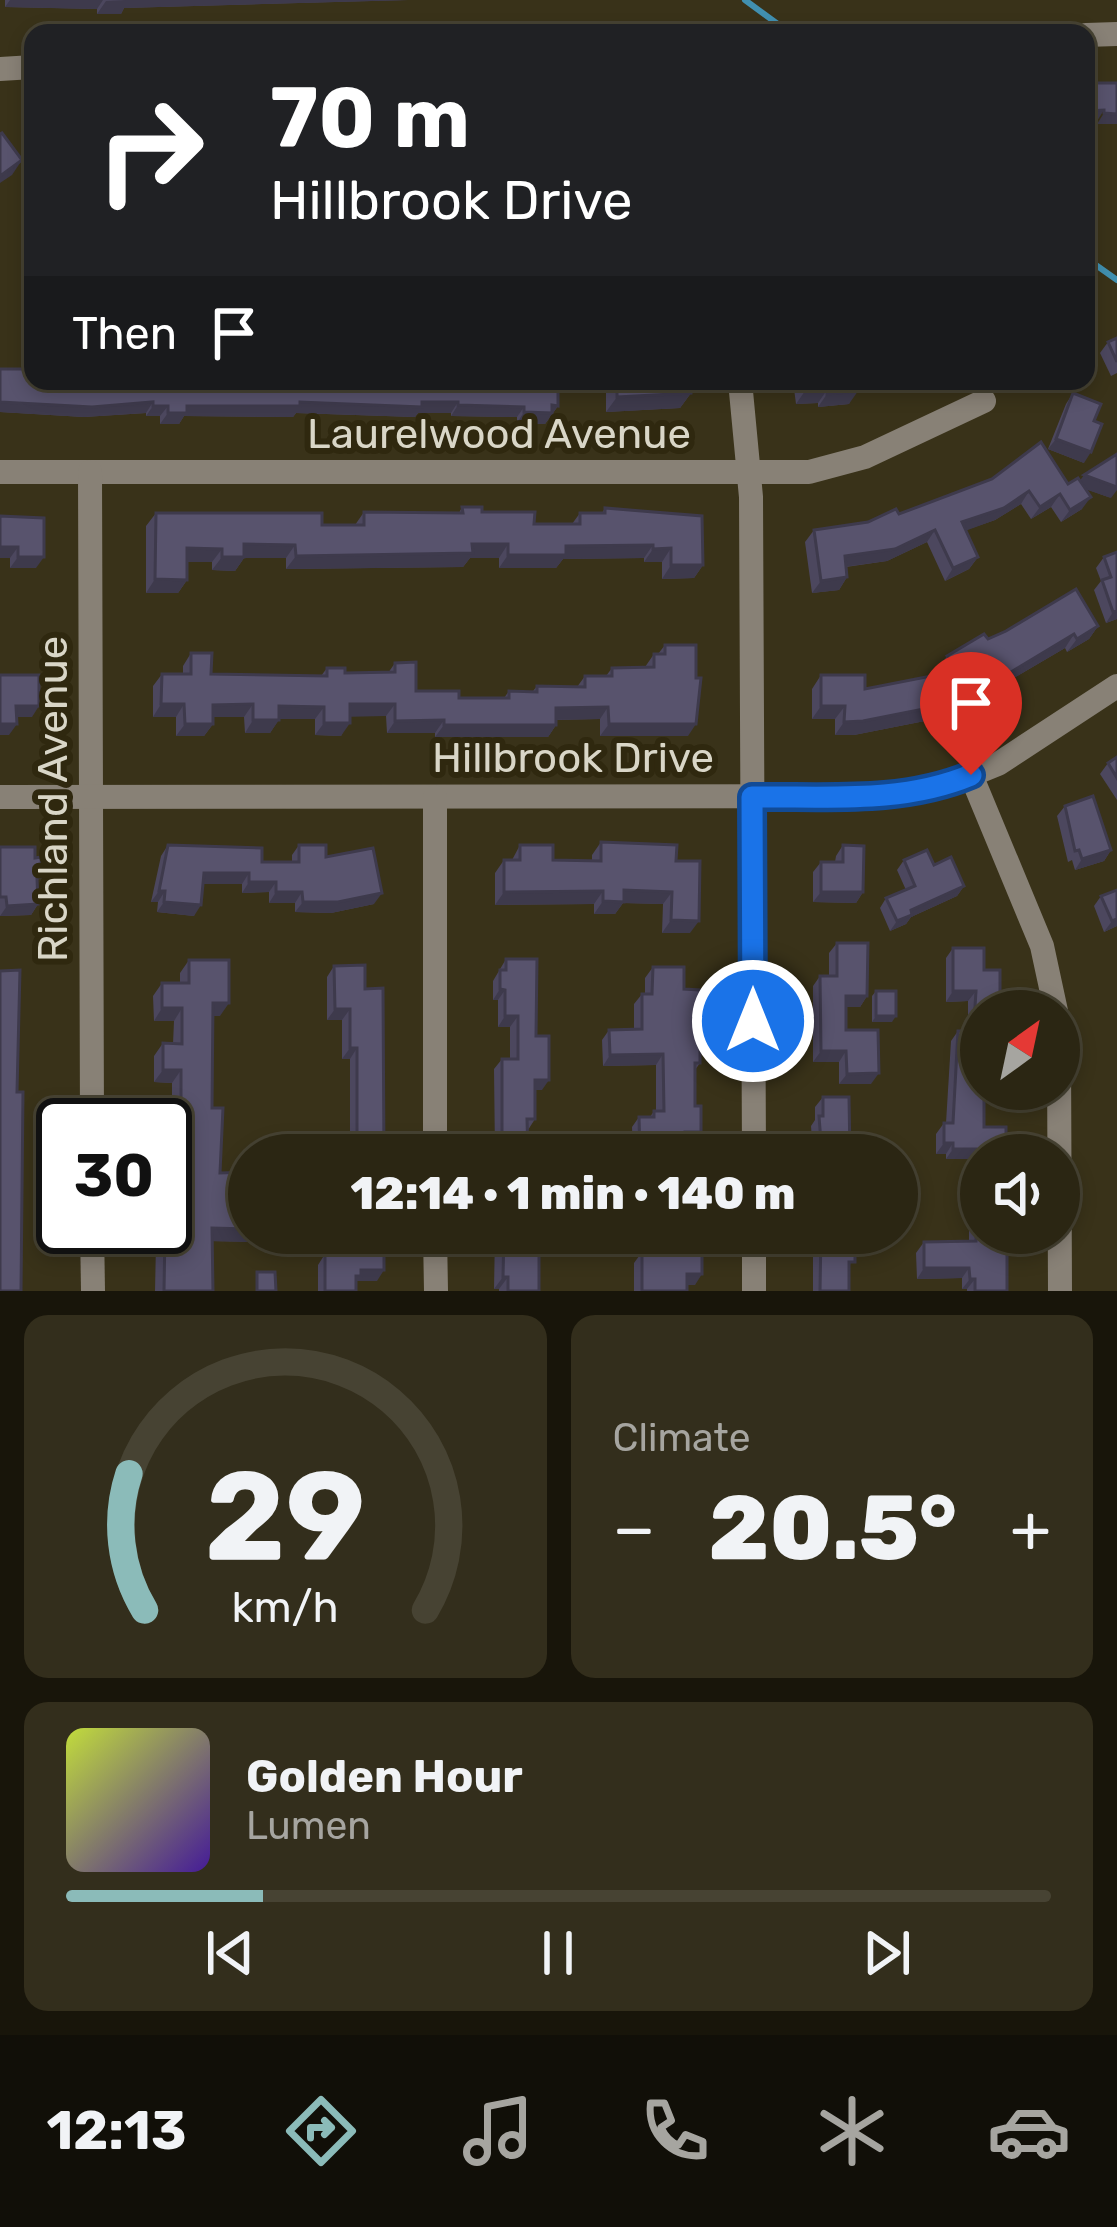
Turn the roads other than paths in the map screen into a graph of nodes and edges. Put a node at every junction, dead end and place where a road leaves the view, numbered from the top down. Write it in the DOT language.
graph roads {
  1 [pos="741,390"];
  2 [pos="984,401"];
  3 [pos="0,472"];
  4 [pos="91,472"];
  5 [pos="749,473"];
  6 [pos="1117,686"];
  7 [pos="971,775"];
  8 [pos="0,797"];
  9 [pos="93,797"];
  10 [pos="435,797"];
  11 [pos="752,797"];
  12 [pos="1051,990"];
  13 [pos="92,1098"];
  14 [pos="1059,1110"];
  15 [pos="435,1134"];
  16 [pos="754,1134"];
  17 [pos="92,1254"];
  18 [pos="435,1254"];
  19 [pos="754,1254"];
  20 [pos="92,1291"];
  21 [pos="436,1291"];
  22 [pos="754,1291"];
  23 [pos="1060,1291"];
  1 -- 5 [label="street"];
  2 -- 5 [label="street, Laurelwood Avenue"];
  3 -- 4 [label="street, Laurelwood Avenue"];
  4 -- 5 [label="street, Laurelwood Avenue"];
  4 -- 9 [label="street, Richland Avenue"];
  5 -- 11 [label="street"];
  6 -- 7 [label="street, Hillbrook Drive"];
  7 -- 11 [label="street, Hillbrook Drive"];
  7 -- 12 [label="street"];
  8 -- 9 [label="street, Hillbrook Drive"];
  9 -- 10 [label="street, Hillbrook Drive"];
  9 -- 13 [label="street, Richland Avenue"];
  10 -- 11 [label="street, Hillbrook Drive"];
  10 -- 15 [label="street"];
  11 -- 16 [label="street"];
  14 -- 23 [label="street"];
  17 -- 20 [label="street"];
  18 -- 21 [label="street"];
  19 -- 22 [label="street"];
}
